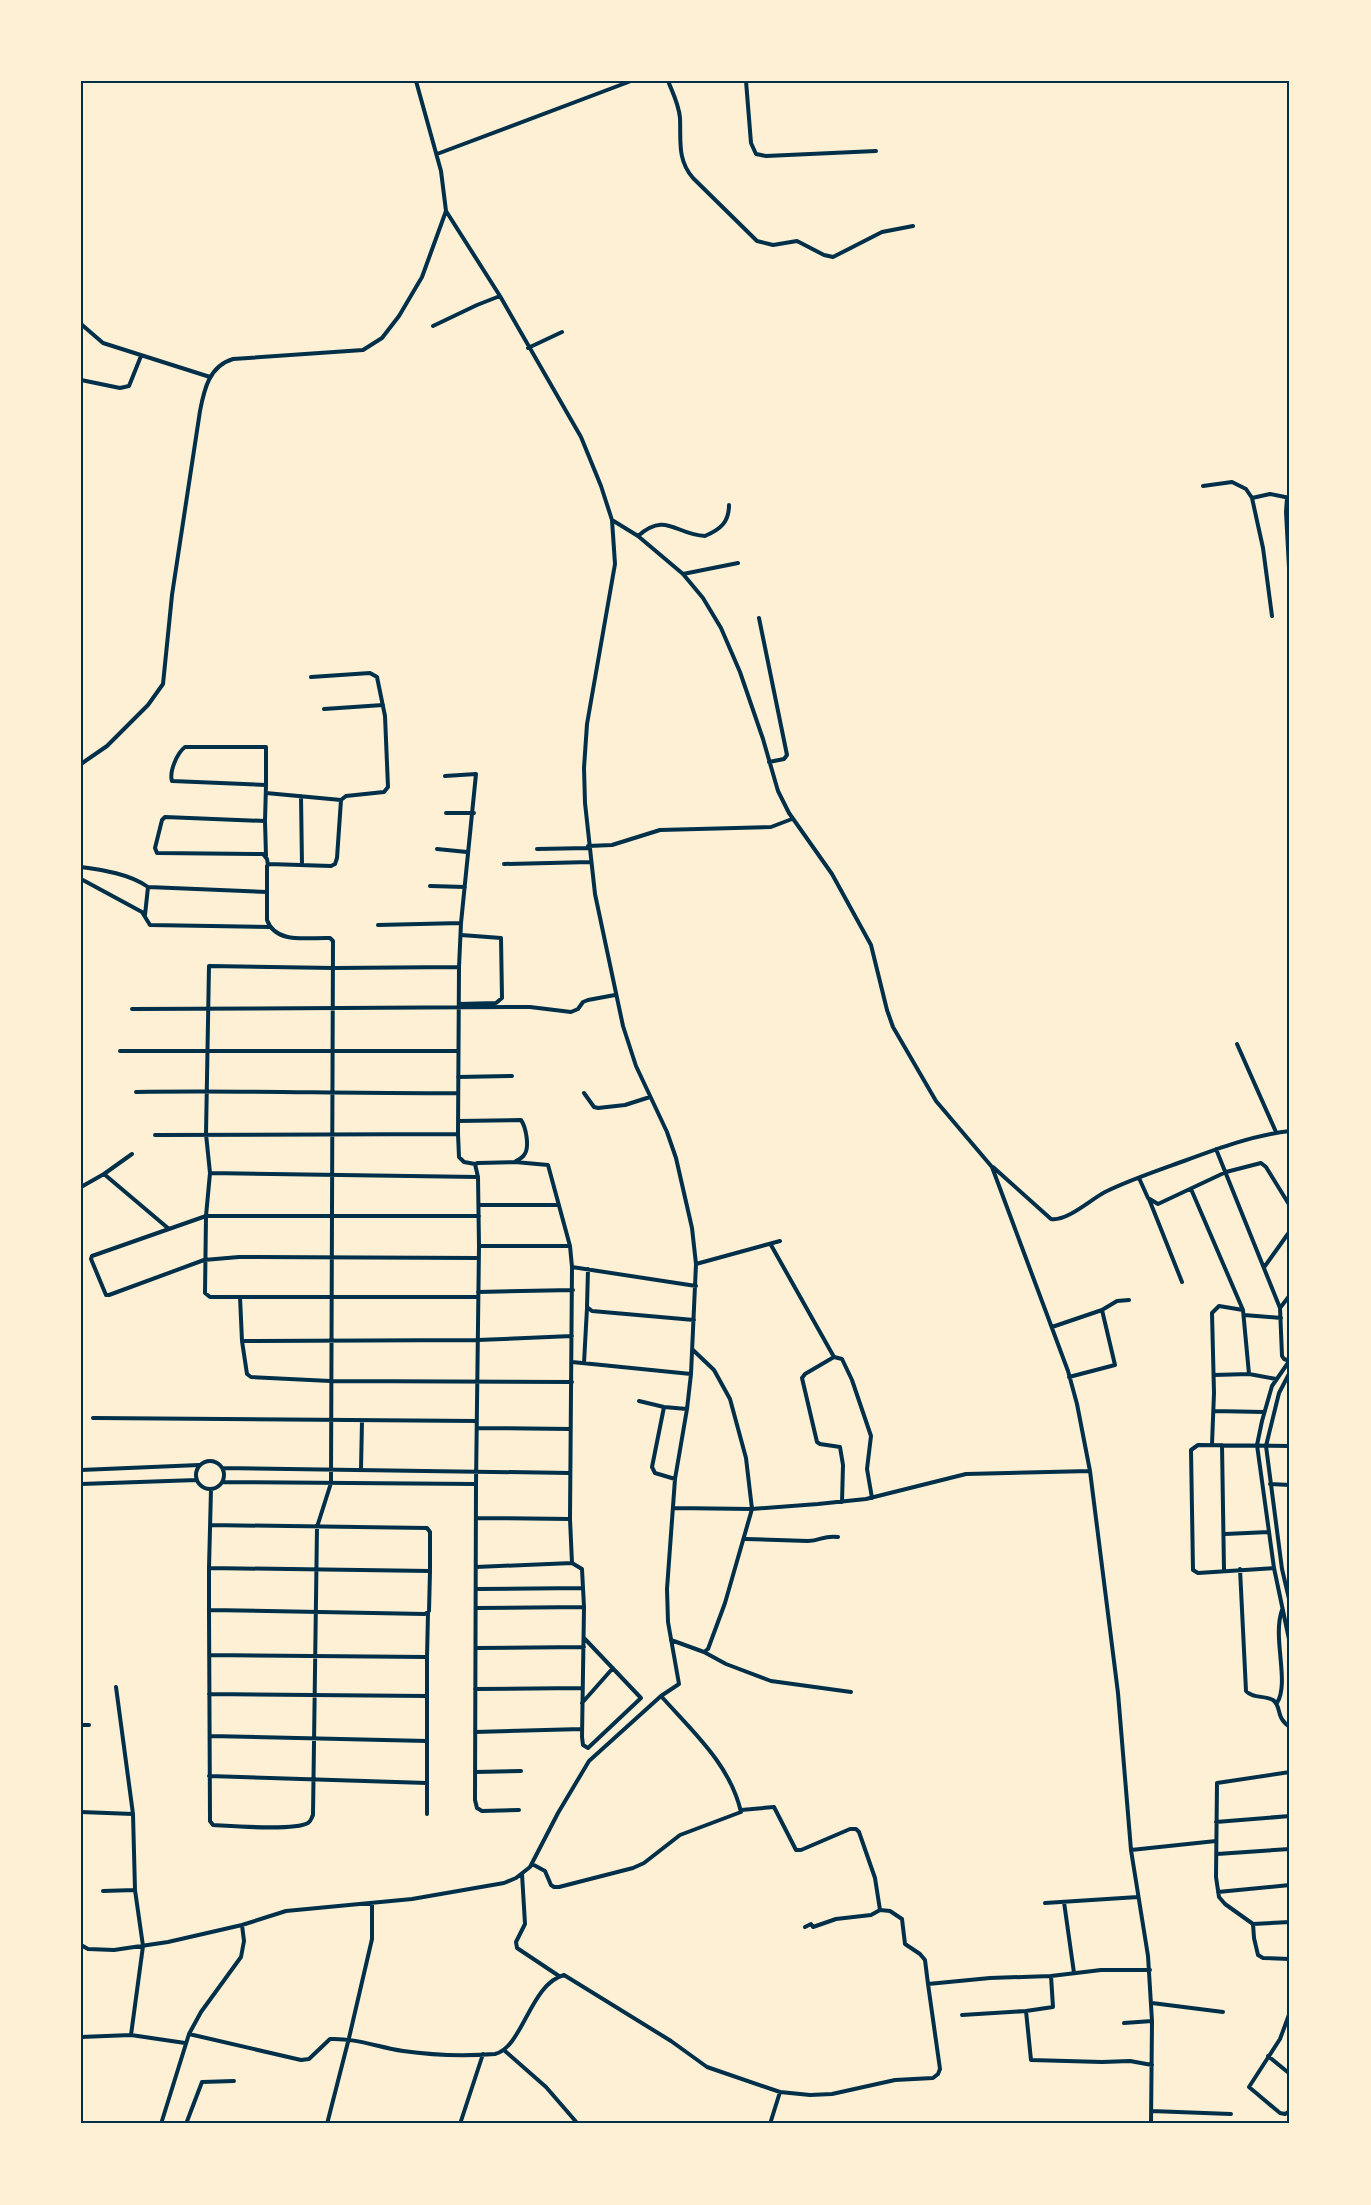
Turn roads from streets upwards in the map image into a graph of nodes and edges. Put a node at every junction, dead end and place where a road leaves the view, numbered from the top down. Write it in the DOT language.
graph roads {
  1 [pos="416,81"];
  2 [pos="631,81"];
  3 [pos="668,81"];
  4 [pos="746,81"];
  5 [pos="876,151"];
  6 [pos="437,154"];
  7 [pos="446,211"];
  8 [pos="913,226"];
  9 [pos="500,296"];
  10 [pos="81,324"];
  11 [pos="433,326"];
  12 [pos="562,332"];
  13 [pos="528,348"];
  14 [pos="141,356"];
  15 [pos="210,377"];
  16 [pos="81,380"];
  17 [pos="1203,486"];
  18 [pos="1252,498"];
  19 [pos="1288,498"];
  20 [pos="729,504"];
  21 [pos="612,520"];
  22 [pos="638,536"];
  23 [pos="738,563"];
  24 [pos="683,574"];
  25 [pos="1290,586"];
  26 [pos="1272,616"];
  27 [pos="759,618"];
  28 [pos="311,677"];
  29 [pos="383,705"];
  30 [pos="324,709"];
  31 [pos="769,762"];
  32 [pos="81,764"];
  33 [pos="445,776"];
  34 [pos="266,785"];
  35 [pos="266,792"];
  36 [pos="301,796"];
  37 [pos="341,800"];
  38 [pos="446,813"];
  39 [pos="474,813"];
  40 [pos="792,819"];
  41 [pos="265,821"];
  42 [pos="589,847"];
  43 [pos="437,849"];
  44 [pos="537,849"];
  45 [pos="467,852"];
  46 [pos="266,856"];
  47 [pos="591,862"];
  48 [pos="504,864"];
  49 [pos="267,865"];
  50 [pos="302,865"];
  51 [pos="81,867"];
  52 [pos="81,879"];
  53 [pos="430,886"];
  54 [pos="465,886"];
  55 [pos="148,887"];
  56 [pos="267,892"];
  57 [pos="144,915"];
  58 [pos="461,923"];
  59 [pos="378,925"];
  60 [pos="270,927"];
  61 [pos="461,935"];
  62 [pos="459,967"];
  63 [pos="334,968"];
  64 [pos="615,995"];
  65 [pos="459,1006"];
  66 [pos="132,1010"];
  67 [pos="333,1010"];
  68 [pos="208,1011"];
  69 [pos="1237,1044"];
  70 [pos="120,1051"];
  71 [pos="207,1051"];
  72 [pos="458,1051"];
  73 [pos="333,1052"];
  74 [pos="458,1077"];
  75 [pos="512,1077"];
  76 [pos="207,1091"];
  77 [pos="136,1092"];
  78 [pos="584,1093"];
  79 [pos="333,1094"];
  80 [pos="458,1094"];
  81 [pos="650,1097"];
  82 [pos="458,1121"];
  83 [pos="1276,1132"];
  84 [pos="1288,1132"];
  85 [pos="333,1133"];
  86 [pos="206,1134"];
  87 [pos="458,1134"];
  88 [pos="155,1135"];
  89 [pos="1290,1139"];
  90 [pos="1216,1149"];
  91 [pos="132,1155"];
  92 [pos="515,1162"];
  93 [pos="474,1164"];
  94 [pos="992,1167"];
  95 [pos="1226,1172"];
  96 [pos="210,1173"];
  97 [pos="104,1174"];
  98 [pos="332,1176"];
  99 [pos="478,1177"];
  100 [pos="1139,1178"];
  101 [pos="81,1187"];
  102 [pos="1191,1189"];
  103 [pos="1148,1198"];
  104 [pos="479,1205"];
  105 [pos="559,1205"];
  106 [pos="1290,1206"];
  107 [pos="206,1216"];
  108 [pos="478,1216"];
  109 [pos="331,1217"];
  110 [pos="169,1229"];
  111 [pos="1290,1231"];
  112 [pos="780,1241"];
  113 [pos="771,1245"];
  114 [pos="479,1246"];
  115 [pos="570,1246"];
  116 [pos="331,1258"];
  117 [pos="478,1258"];
  118 [pos="204,1260"];
  119 [pos="696,1264"];
  120 [pos="1265,1266"];
  121 [pos="572,1267"];
  122 [pos="588,1269"];
  123 [pos="1182,1282"];
  124 [pos="696,1286"];
  125 [pos="573,1290"];
  126 [pos="477,1295"];
  127 [pos="1290,1295"];
  128 [pos="240,1297"];
  129 [pos="331,1298"];
  130 [pos="1129,1300"];
  131 [pos="587,1307"];
  132 [pos="1280,1308"];
  133 [pos="1102,1310"];
  134 [pos="1243,1310"];
  135 [pos="1244,1315"];
  136 [pos="1281,1318"];
  137 [pos="694,1320"];
  138 [pos="1052,1327"];
  139 [pos="572,1336"];
  140 [pos="330,1340"];
  141 [pos="478,1340"];
  142 [pos="242,1341"];
  143 [pos="693,1350"];
  144 [pos="834,1357"];
  145 [pos="1290,1361"];
  146 [pos="572,1362"];
  147 [pos="584,1363"];
  148 [pos="1290,1372"];
  149 [pos="691,1374"];
  150 [pos="1249,1374"];
  151 [pos="1214,1376"];
  152 [pos="1069,1377"];
  153 [pos="1276,1378"];
  154 [pos="330,1381"];
  155 [pos="477,1381"];
  156 [pos="572,1382"];
  157 [pos="639,1401"];
  158 [pos="664,1407"];
  159 [pos="687,1409"];
  160 [pos="1214,1411"];
  161 [pos="1264,1412"];
  162 [pos="93,1418"];
  163 [pos="330,1421"];
  164 [pos="362,1421"];
  165 [pos="477,1421"];
  166 [pos="477,1428"];
  167 [pos="570,1430"];
  168 [pos="1212,1444"];
  169 [pos="1222,1445"];
  170 [pos="1257,1445"];
  171 [pos="1266,1446"];
  172 [pos="1290,1446"];
  173 [pos="199,1465"];
  174 [pos="222,1468"];
  175 [pos="331,1468"];
  176 [pos="361,1469"];
  177 [pos="81,1470"];
  178 [pos="476,1471"];
  179 [pos="1090,1472"];
  180 [pos="570,1473"];
  181 [pos="675,1479"];
  182 [pos="197,1480"];
  183 [pos="223,1482"];
  184 [pos="331,1483"];
  185 [pos="81,1484"];
  186 [pos="476,1484"];
  187 [pos="1270,1484"];
  188 [pos="1290,1485"];
  189 [pos="211,1489"];
  190 [pos="872,1498"];
  191 [pos="842,1502"];
  192 [pos="673,1508"];
  193 [pos="752,1509"];
  194 [pos="476,1518"];
  195 [pos="1275,1518"];
  196 [pos="570,1519"];
  197 [pos="1268,1520"];
  198 [pos="210,1525"];
  199 [pos="317,1527"];
  200 [pos="1269,1532"];
  201 [pos="1225,1534"];
  202 [pos="838,1537"];
  203 [pos="746,1539"];
  204 [pos="572,1563"];
  205 [pos="476,1567"];
  206 [pos="209,1568"];
  207 [pos="1274,1568"];
  208 [pos="1290,1568"];
  209 [pos="1240,1569"];
  210 [pos="1282,1569"];
  211 [pos="315,1570"];
  212 [pos="1224,1570"];
  213 [pos="430,1571"];
  214 [pos="583,1588"];
  215 [pos="476,1589"];
  216 [pos="1290,1604"];
  217 [pos="584,1607"];
  218 [pos="476,1608"];
  219 [pos="209,1610"];
  220 [pos="1282,1610"];
  221 [pos="316,1612"];
  222 [pos="428,1613"];
  223 [pos="584,1638"];
  224 [pos="671,1640"];
  225 [pos="1290,1644"];
  226 [pos="584,1647"];
  227 [pos="476,1648"];
  228 [pos="704,1652"];
  229 [pos="208,1654"];
  230 [pos="315,1654"];
  231 [pos="427,1657"];
  232 [pos="613,1668"];
  233 [pos="116,1687"];
  234 [pos="583,1688"];
  235 [pos="475,1689"];
  236 [pos="851,1692"];
  237 [pos="209,1694"];
  238 [pos="315,1696"];
  239 [pos="427,1696"];
  240 [pos="661,1696"];
  241 [pos="1277,1703"];
  242 [pos="582,1704"];
  243 [pos="81,1725"];
  244 [pos="90,1725"];
  245 [pos="1290,1727"];
  246 [pos="582,1729"];
  247 [pos="474,1732"];
  248 [pos="210,1736"];
  249 [pos="315,1738"];
  250 [pos="427,1741"];
  251 [pos="521,1771"];
  252 [pos="1290,1772"];
  253 [pos="474,1773"];
  254 [pos="209,1776"];
  255 [pos="314,1781"];
  256 [pos="427,1783"];
  257 [pos="519,1810"];
  258 [pos="741,1810"];
  259 [pos="81,1812"];
  260 [pos="133,1814"];
  261 [pos="427,1814"];
  262 [pos="1290,1816"];
  263 [pos="1216,1822"];
  264 [pos="1216,1840"];
  265 [pos="1290,1849"];
  266 [pos="1131,1850"];
  267 [pos="1217,1854"];
  268 [pos="532,1864"];
  269 [pos="522,1874"];
  270 [pos="1290,1885"];
  271 [pos="135,1890"];
  272 [pos="103,1891"];
  273 [pos="1218,1892"];
  274 [pos="1138,1897"];
  275 [pos="1064,1902"];
  276 [pos="1045,1903"];
  277 [pos="372,1904"];
  278 [pos="880,1910"];
  279 [pos="1290,1922"];
  280 [pos="1253,1924"];
  281 [pos="242,1925"];
  282 [pos="805,1927"];
  283 [pos="81,1945"];
  284 [pos="143,1946"];
  285 [pos="1290,1959"];
  286 [pos="1150,1970"];
  287 [pos="1074,1973"];
  288 [pos="559,1976"];
  289 [pos="1051,1976"];
  290 [pos="928,1984"];
  291 [pos="1152,2003"];
  292 [pos="1026,2011"];
  293 [pos="1222,2012"];
  294 [pos="1290,2012"];
  295 [pos="962,2015"];
  296 [pos="1152,2021"];
  297 [pos="1124,2023"];
  298 [pos="1288,2024"];
  299 [pos="189,2034"];
  300 [pos="131,2035"];
  301 [pos="81,2037"];
  302 [pos="349,2038"];
  303 [pos="185,2043"];
  304 [pos="505,2051"];
  305 [pos="483,2054"];
  306 [pos="1268,2056"];
  307 [pos="1152,2065"];
  308 [pos="1290,2074"];
  309 [pos="234,2081"];
  310 [pos="780,2092"];
  311 [pos="1151,2111"];
  312 [pos="1290,2111"];
  313 [pos="1231,2114"];
  314 [pos="161,2124"];
  315 [pos="186,2124"];
  316 [pos="327,2124"];
  317 [pos="460,2124"];
  318 [pos="578,2124"];
  319 [pos="770,2124"];
  320 [pos="1150,2124"];
  1 -- 6 [label="street"];
  2 -- 6 [label="street"];
  3 -- 8 [label="street"];
  4 -- 5 [label="street"];
  6 -- 7 [label="street"];
  7 -- 9 [label="street"];
  7 -- 15 [label="street"];
  9 -- 11 [label="street"];
  9 -- 13 [label="street"];
  10 -- 14 [label="street"];
  12 -- 13 [label="street"];
  13 -- 21 [label="street"];
  14 -- 15 [label="street"];
  14 -- 16 [label="street"];
  15 -- 32 [label="street"];
  17 -- 18 [label="street"];
  18 -- 19 [label="street"];
  18 -- 26 [label="street"];
  19 -- 25 [label="street"];
  20 -- 22 [label="street"];
  21 -- 22 [label="street"];
  21 -- 42 [label="street"];
  22 -- 24 [label="street"];
  23 -- 24 [label="street"];
  24 -- 31 [label="street"];
  27 -- 31 [label="street"];
  28 -- 29 [label="street"];
  29 -- 30 [label="street"];
  29 -- 37 [label="street"];
  31 -- 40 [label="street"];
  33 -- 39 [label="street"];
  34 -- 34 [label="street"];
  34 -- 35 [label="street"];
  35 -- 36 [label="street"];
  35 -- 41 [label="street"];
  36 -- 37 [label="street"];
  36 -- 50 [label="street"];
  37 -- 50 [label="street"];
  38 -- 39 [label="street"];
  39 -- 45 [label="street"];
  40 -- 42 [label="street"];
  40 -- 94 [label="street"];
  41 -- 46 [label="street"];
  41 -- 46 [label="street"];
  42 -- 44 [label="street"];
  42 -- 47 [label="street"];
  43 -- 45 [label="street"];
  45 -- 54 [label="street"];
  46 -- 49 [label="street"];
  47 -- 48 [label="street"];
  47 -- 64 [label="street"];
  49 -- 50 [label="street"];
  49 -- 56 [label="street"];
  51 -- 55 [label="street"];
  52 -- 57 [label="street"];
  53 -- 54 [label="street"];
  54 -- 58 [label="street"];
  55 -- 56 [label="street"];
  55 -- 57 [label="street"];
  56 -- 60 [label="street"];
  57 -- 60 [label="street"];
  58 -- 59 [label="street"];
  58 -- 61 [label="street"];
  60 -- 63 [label="street"];
  61 -- 62 [label="street"];
  61 -- 65 [label="street"];
  62 -- 63 [label="street"];
  62 -- 65 [label="street"];
  63 -- 67 [label="street"];
  63 -- 68 [label="street"];
  64 -- 65 [label="street"];
  64 -- 81 [label="street"];
  65 -- 67 [label="street"];
  65 -- 72 [label="street"];
  66 -- 68 [label="street"];
  67 -- 68 [label="street"];
  67 -- 73 [label="street"];
  68 -- 71 [label="street"];
  69 -- 83 [label="street"];
  70 -- 71 [label="street"];
  71 -- 73 [label="street"];
  71 -- 76 [label="street"];
  72 -- 73 [label="street"];
  72 -- 74 [label="street"];
  73 -- 79 [label="street"];
  74 -- 75 [label="street"];
  74 -- 80 [label="street"];
  76 -- 77 [label="street"];
  76 -- 79 [label="street"];
  76 -- 86 [label="street"];
  78 -- 81 [label="street"];
  79 -- 80 [label="street"];
  79 -- 85 [label="street"];
  80 -- 82 [label="street"];
  81 -- 119 [label="street"];
  82 -- 87 [label="street"];
  82 -- 92 [label="street"];
  83 -- 84 [label="street"];
  83 -- 90 [label="street"];
  84 -- 89 [label="street"];
  85 -- 86 [label="street"];
  85 -- 87 [label="street"];
  85 -- 98 [label="street"];
  86 -- 88 [label="street"];
  86 -- 96 [label="street"];
  87 -- 93 [label="street"];
  90 -- 95 [label="street"];
  90 -- 100 [label="street"];
  91 -- 97 [label="street"];
  92 -- 93 [label="street"];
  92 -- 105 [label="street"];
  93 -- 99 [label="street"];
  94 -- 100 [label="street"];
  94 -- 138 [label="street"];
  95 -- 102 [label="street"];
  95 -- 106 [label="street"];
  95 -- 120 [label="street"];
  96 -- 98 [label="street"];
  96 -- 107 [label="street"];
  97 -- 101 [label="street"];
  97 -- 110 [label="street"];
  98 -- 99 [label="street"];
  98 -- 109 [label="street"];
  99 -- 104 [label="street"];
  100 -- 103 [label="street"];
  102 -- 103 [label="street"];
  102 -- 134 [label="street"];
  103 -- 123 [label="street"];
  104 -- 105 [label="street"];
  104 -- 108 [label="street"];
  105 -- 115 [label="street"];
  107 -- 109 [label="street"];
  107 -- 110 [label="street"];
  107 -- 118 [label="street"];
  108 -- 109 [label="street"];
  108 -- 114 [label="street"];
  109 -- 116 [label="street"];
  110 -- 118 [label="street"];
  111 -- 120 [label="street"];
  112 -- 113 [label="street"];
  113 -- 119 [label="street"];
  113 -- 144 [label="street"];
  114 -- 115 [label="street"];
  114 -- 117 [label="street"];
  115 -- 121 [label="street"];
  116 -- 117 [label="street"];
  116 -- 118 [label="street"];
  116 -- 129 [label="street"];
  117 -- 126 [label="street"];
  118 -- 128 [label="street"];
  119 -- 124 [label="street"];
  120 -- 132 [label="street"];
  121 -- 122 [label="street"];
  121 -- 125 [label="street"];
  122 -- 124 [label="street"];
  122 -- 131 [label="street"];
  124 -- 137 [label="street"];
  125 -- 126 [label="street"];
  125 -- 139 [label="street"];
  126 -- 129 [label="street"];
  126 -- 141 [label="street"];
  127 -- 132 [label="street"];
  128 -- 129 [label="street"];
  128 -- 142 [label="street"];
  129 -- 140 [label="street"];
  130 -- 133 [label="street"];
  131 -- 137 [label="street"];
  131 -- 147 [label="street"];
  132 -- 136 [label="street"];
  133 -- 138 [label="street"];
  133 -- 152 [label="street"];
  134 -- 135 [label="street"];
  134 -- 151 [label="street"];
  135 -- 136 [label="street"];
  135 -- 150 [label="street"];
  136 -- 145 [label="street"];
  137 -- 143 [label="street"];
  138 -- 152 [label="street"];
  139 -- 141 [label="street"];
  139 -- 146 [label="street"];
  140 -- 141 [label="street"];
  140 -- 142 [label="street"];
  140 -- 154 [label="street"];
  141 -- 155 [label="street"];
  142 -- 154 [label="street"];
  143 -- 149 [label="street"];
  143 -- 193 [label="street"];
  144 -- 190 [label="street"];
  144 -- 191 [label="street"];
  145 -- 153 [label="street"];
  146 -- 147 [label="street"];
  146 -- 156 [label="street"];
  147 -- 149 [label="street"];
  148 -- 171 [label="street"];
  149 -- 159 [label="street"];
  150 -- 151 [label="street"];
  150 -- 153 [label="street"];
  151 -- 160 [label="street"];
  152 -- 179 [label="street"];
  153 -- 161 [label="street"];
  154 -- 155 [label="street"];
  154 -- 163 [label="street"];
  155 -- 156 [label="street"];
  155 -- 165 [label="street"];
  156 -- 167 [label="street"];
  157 -- 158 [label="street"];
  158 -- 159 [label="street"];
  158 -- 181 [label="street"];
  159 -- 181 [label="street"];
  160 -- 161 [label="street"];
  160 -- 168 [label="street"];
  161 -- 170 [label="street"];
  162 -- 163 [label="street"];
  163 -- 164 [label="street"];
  163 -- 175 [label="street"];
  164 -- 165 [label="street"];
  164 -- 176 [label="street"];
  165 -- 166 [label="street"];
  166 -- 167 [label="street"];
  166 -- 178 [label="street"];
  167 -- 180 [label="street"];
  168 -- 169 [label="street"];
  168 -- 212 [label="street"];
  169 -- 170 [label="street"];
  169 -- 201 [label="street"];
  170 -- 171 [label="street"];
  170 -- 197 [label="street"];
  171 -- 172 [label="street"];
  171 -- 187 [label="street"];
  173 -- 174 [label="street"];
  173 -- 177 [label="street"];
  173 -- 182 [label="street"];
  174 -- 175 [label="street"];
  174 -- 183 [label="street"];
  175 -- 176 [label="street"];
  175 -- 184 [label="street"];
  176 -- 178 [label="street"];
  178 -- 180 [label="street"];
  178 -- 186 [label="street"];
  179 -- 190 [label="street"];
  179 -- 266 [label="street"];
  180 -- 196 [label="street"];
  181 -- 192 [label="street"];
  182 -- 185 [label="street"];
  182 -- 189 [label="street"];
  183 -- 184 [label="street"];
  183 -- 189 [label="street"];
  184 -- 186 [label="street"];
  184 -- 199 [label="street"];
  186 -- 194 [label="street"];
  187 -- 188 [label="street"];
  187 -- 195 [label="street"];
  189 -- 198 [label="street"];
  190 -- 191 [label="street"];
  191 -- 193 [label="street"];
  192 -- 193 [label="street"];
  192 -- 224 [label="street"];
  193 -- 203 [label="street"];
  194 -- 196 [label="street"];
  194 -- 205 [label="street"];
  195 -- 197 [label="street"];
  195 -- 210 [label="street"];
  196 -- 204 [label="street"];
  197 -- 200 [label="street"];
  198 -- 199 [label="street"];
  198 -- 206 [label="street"];
  199 -- 211 [label="street"];
  199 -- 213 [label="street"];
  200 -- 201 [label="street"];
  200 -- 207 [label="street"];
  201 -- 212 [label="street"];
  202 -- 203 [label="street"];
  203 -- 228 [label="street"];
  204 -- 205 [label="street"];
  204 -- 214 [label="street"];
  205 -- 215 [label="street"];
  206 -- 211 [label="street"];
  206 -- 219 [label="street"];
  207 -- 209 [label="street"];
  207 -- 220 [label="street"];
  208 -- 210 [label="street"];
  209 -- 212 [label="street"];
  209 -- 241 [label="street"];
  210 -- 216 [label="street"];
  211 -- 213 [label="street"];
  211 -- 221 [label="street"];
  213 -- 222 [label="street"];
  214 -- 215 [label="street"];
  214 -- 217 [label="street"];
  215 -- 218 [label="street"];
  217 -- 218 [label="street"];
  217 -- 223 [label="street"];
  218 -- 227 [label="street"];
  219 -- 221 [label="street"];
  219 -- 229 [label="street"];
  220 -- 225 [label="street"];
  220 -- 241 [label="street"];
  221 -- 222 [label="street"];
  221 -- 230 [label="street"];
  222 -- 231 [label="street"];
  223 -- 226 [label="street"];
  223 -- 232 [label="street"];
  224 -- 228 [label="street"];
  224 -- 240 [label="street"];
  226 -- 227 [label="street"];
  226 -- 234 [label="street"];
  227 -- 235 [label="street"];
  228 -- 236 [label="street"];
  229 -- 230 [label="street"];
  229 -- 237 [label="street"];
  230 -- 231 [label="street"];
  230 -- 238 [label="street"];
  231 -- 239 [label="street"];
  232 -- 242 [label="street"];
  232 -- 246 [label="street"];
  233 -- 260 [label="street"];
  234 -- 235 [label="street"];
  234 -- 242 [label="street"];
  235 -- 247 [label="street"];
  237 -- 238 [label="street"];
  237 -- 248 [label="street"];
  238 -- 239 [label="street"];
  238 -- 249 [label="street"];
  239 -- 250 [label="street"];
  240 -- 258 [label="street"];
  240 -- 268 [label="street"];
  241 -- 245 [label="street"];
  242 -- 246 [label="street"];
  243 -- 244 [label="street"];
  246 -- 247 [label="street"];
  247 -- 253 [label="street"];
  248 -- 249 [label="street"];
  248 -- 254 [label="street"];
  249 -- 250 [label="street"];
  249 -- 255 [label="street"];
  250 -- 256 [label="street"];
  251 -- 253 [label="street"];
  252 -- 263 [label="street"];
  253 -- 257 [label="street"];
  254 -- 255 [label="street"];
  254 -- 255 [label="street"];
  255 -- 256 [label="street"];
  256 -- 261 [label="street"];
  258 -- 268 [label="street"];
  258 -- 278 [label="street"];
  259 -- 260 [label="street"];
  260 -- 271 [label="street"];
  262 -- 263 [label="street"];
  263 -- 264 [label="street"];
  264 -- 266 [label="street"];
  264 -- 267 [label="street"];
  265 -- 267 [label="street"];
  266 -- 274 [label="street"];
  267 -- 273 [label="street"];
  268 -- 269 [label="street"];
  269 -- 277 [label="street"];
  269 -- 288 [label="street"];
  270 -- 273 [label="street"];
  271 -- 272 [label="street"];
  271 -- 284 [label="street"];
  273 -- 280 [label="street"];
  274 -- 275 [label="street"];
  274 -- 286 [label="street"];
  275 -- 276 [label="street"];
  275 -- 287 [label="street"];
  277 -- 281 [label="street"];
  277 -- 302 [label="street"];
  278 -- 282 [label="street"];
  278 -- 290 [label="street"];
  279 -- 280 [label="street"];
  280 -- 285 [label="street"];
  281 -- 284 [label="street"];
  281 -- 299 [label="street"];
  283 -- 284 [label="street"];
  284 -- 300 [label="street"];
  286 -- 287 [label="street"];
  286 -- 291 [label="street"];
  287 -- 289 [label="street"];
  288 -- 304 [label="street"];
  288 -- 310 [label="street"];
  289 -- 290 [label="street"];
  289 -- 292 [label="street"];
  290 -- 310 [label="street"];
  291 -- 293 [label="street"];
  291 -- 296 [label="street"];
  292 -- 295 [label="street"];
  292 -- 307 [label="street"];
  294 -- 298 [label="street"];
  296 -- 297 [label="street"];
  296 -- 307 [label="street"];
  298 -- 306 [label="street"];
  299 -- 302 [label="street"];
  299 -- 303 [label="street"];
  300 -- 301 [label="street"];
  300 -- 303 [label="street"];
  302 -- 305 [label="street"];
  302 -- 316 [label="street"];
  303 -- 314 [label="street"];
  304 -- 305 [label="street"];
  304 -- 318 [label="street"];
  305 -- 317 [label="street"];
  306 -- 308 [label="street"];
  306 -- 312 [label="street"];
  307 -- 311 [label="street"];
  309 -- 315 [label="street"];
  310 -- 319 [label="street"];
  311 -- 313 [label="street"];
  311 -- 320 [label="street"];
}
